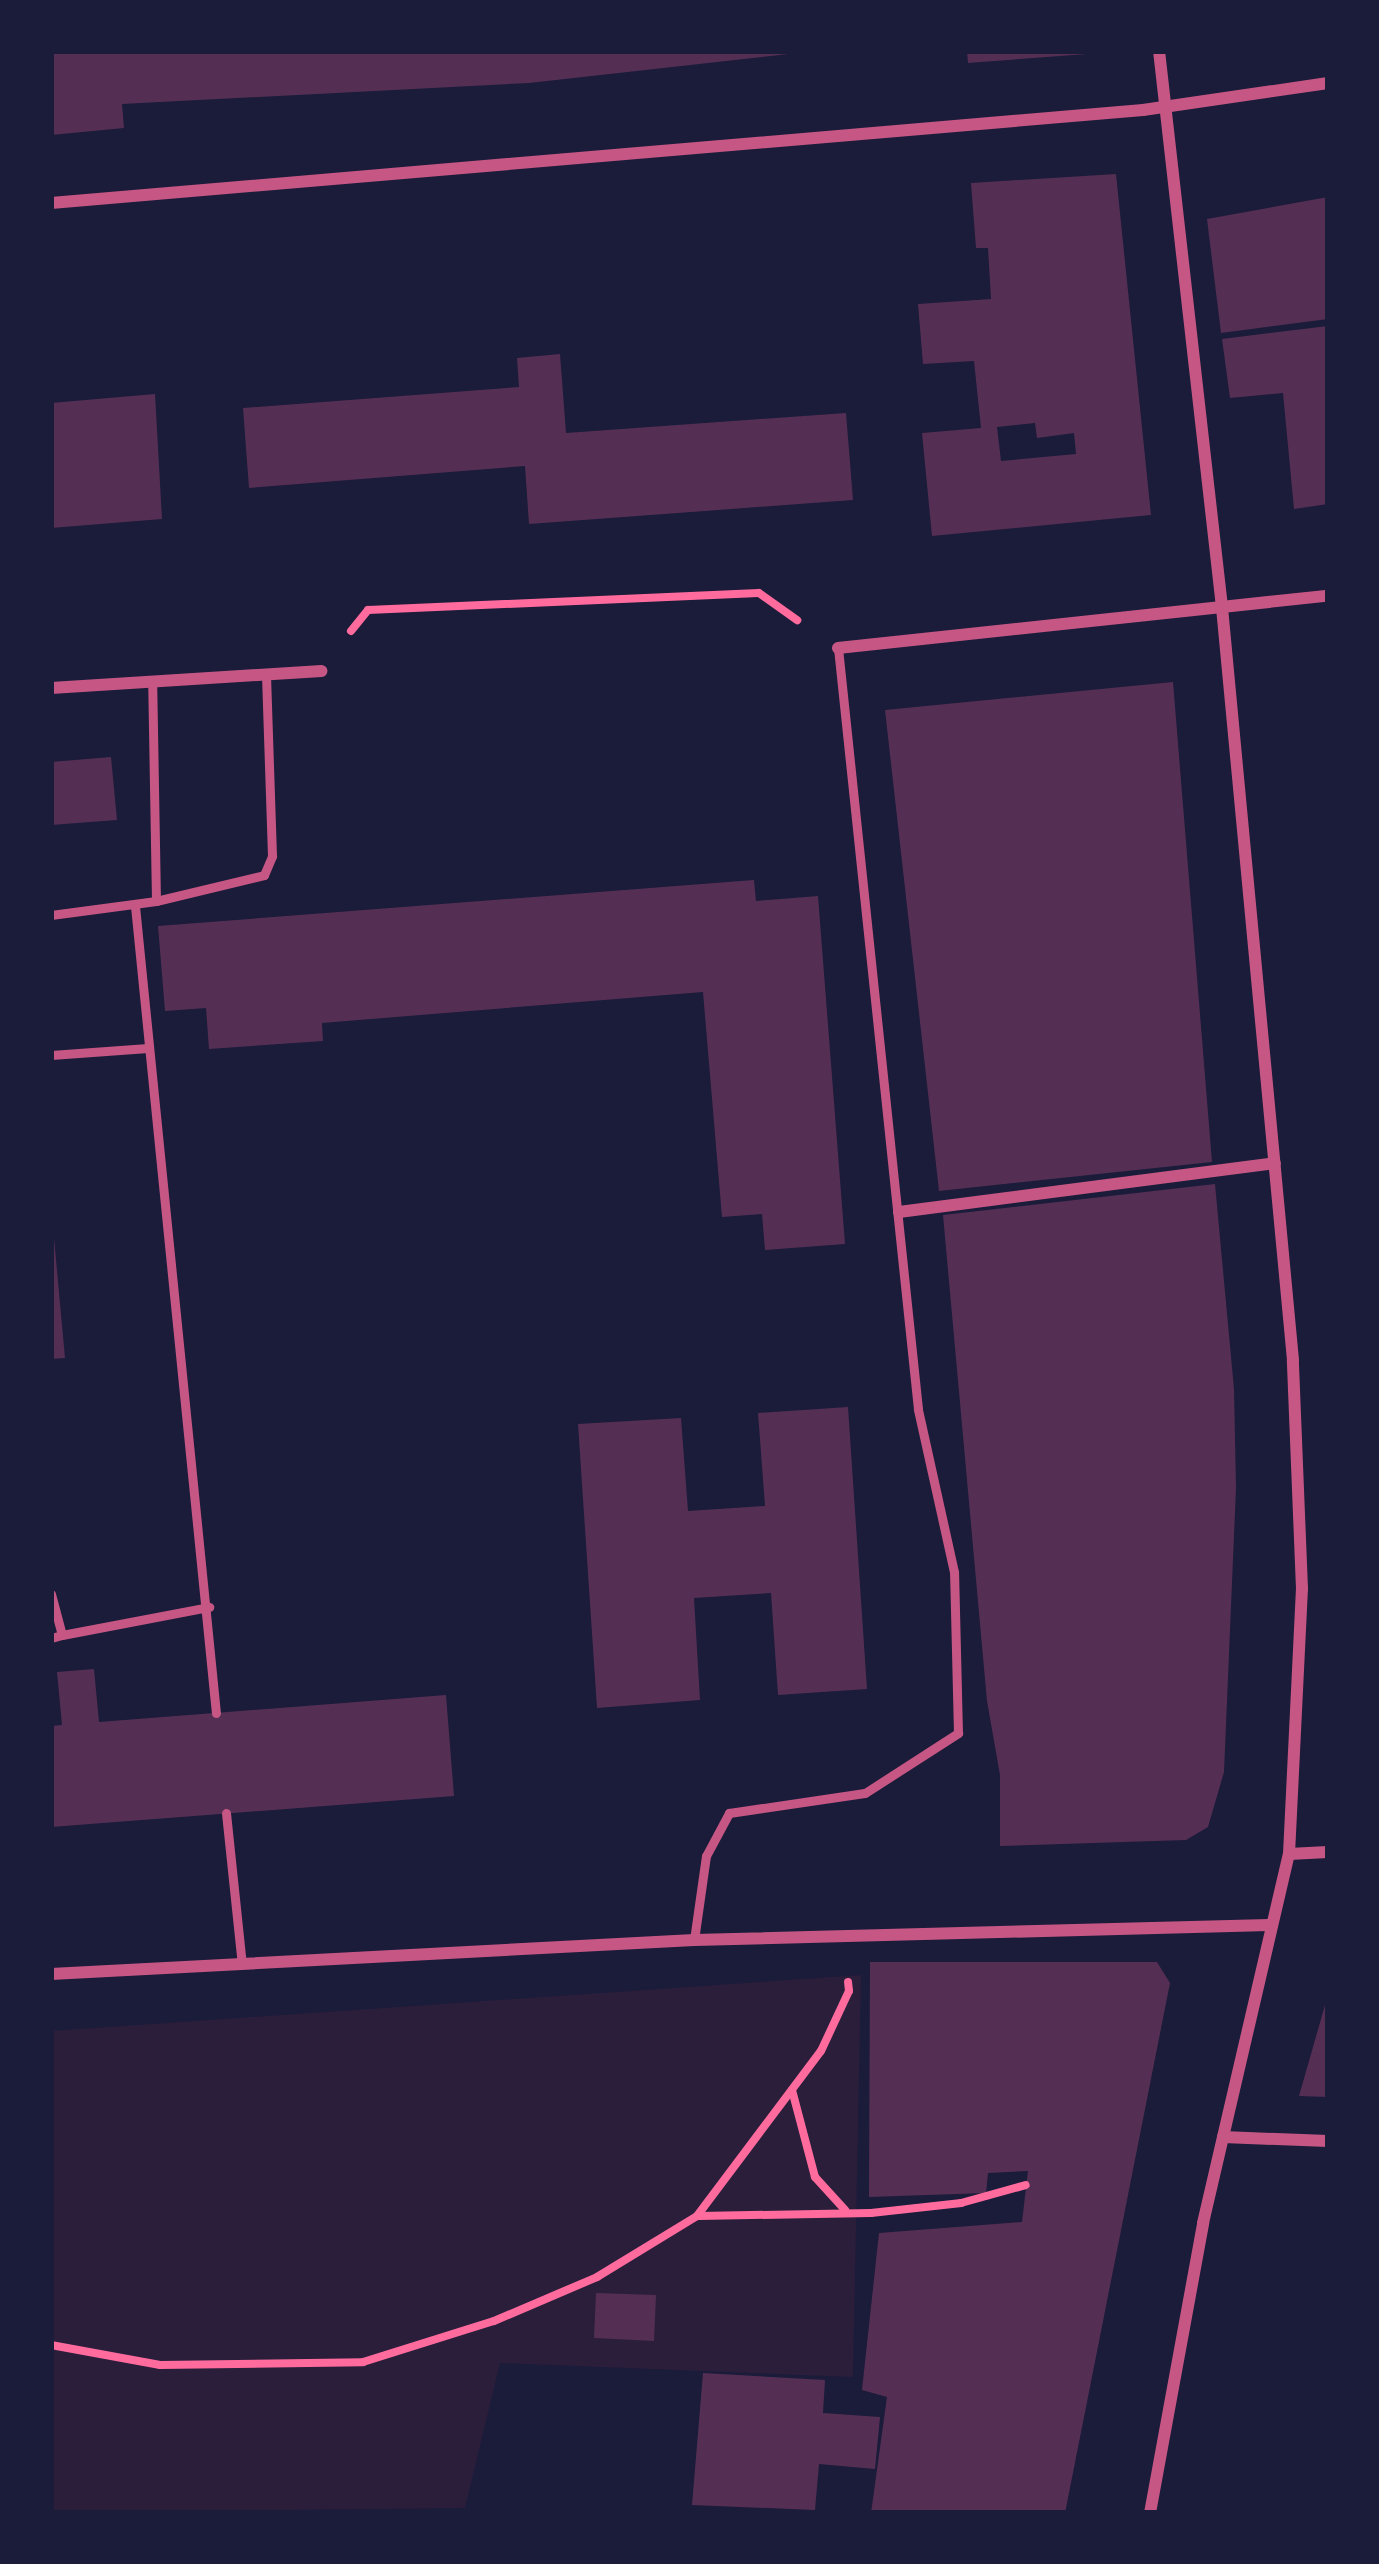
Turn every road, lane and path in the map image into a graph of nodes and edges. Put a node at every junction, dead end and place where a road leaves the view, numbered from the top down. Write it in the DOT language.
graph roads {
  1 [pos="1159,51"];
  2 [pos="1328,83"];
  3 [pos="1165,107"];
  4 [pos="51,203"];
  5 [pos="1328,596"];
  6 [pos="1222,608"];
  7 [pos="838,648"];
  8 [pos="321,671"];
  9 [pos="266,674"];
  10 [pos="152,681"];
  11 [pos="51,688"];
  12 [pos="156,901"];
  13 [pos="135,906"];
  14 [pos="51,915"];
  15 [pos="148,1048"];
  16 [pos="51,1055"];
  17 [pos="1275,1163"];
  18 [pos="899,1212"];
  19 [pos="51,1594"];
  20 [pos="209,1607"];
  21 [pos="56,1637"];
  22 [pos="216,1713"];
  23 [pos="226,1813"];
  24 [pos="1328,1852"];
  25 [pos="1289,1854"];
  26 [pos="1269,1925"];
  27 [pos="841,1939"];
  28 [pos="694,1940"];
  29 [pos="242,1964"];
  30 [pos="51,1974"];
  31 [pos="792,2087"];
  32 [pos="1223,2137"];
  33 [pos="1328,2141"];
  34 [pos="1025,2185"];
  35 [pos="846,2211"];
  36 [pos="697,2216"];
  37 [pos="51,2345"];
  38 [pos="1150,2513"];
  1 -- 3 [label="street"];
  2 -- 3 [label="street"];
  3 -- 4 [label="street"];
  3 -- 6 [label="street"];
  5 -- 6 [label="street"];
  6 -- 7 [label="street"];
  6 -- 17 [label="street"];
  7 -- 8 [label="path"];
  7 -- 18 [label="lane"];
  8 -- 9 [label="street"];
  9 -- 10 [label="street"];
  9 -- 12 [label="lane"];
  10 -- 11 [label="street"];
  10 -- 12 [label="lane"];
  12 -- 13 [label="lane"];
  13 -- 14 [label="lane"];
  13 -- 15 [label="lane"];
  15 -- 16 [label="lane"];
  15 -- 20 [label="lane"];
  17 -- 18 [label="street"];
  17 -- 25 [label="street"];
  18 -- 28 [label="lane"];
  19 -- 21 [label="lane"];
  20 -- 21 [label="lane"];
  20 -- 22 [label="lane"];
  23 -- 29 [label="lane"];
  24 -- 25 [label="street"];
  25 -- 26 [label="street"];
  26 -- 27 [label="street"];
  26 -- 32 [label="street"];
  27 -- 28 [label="street"];
  27 -- 31 [label="path"];
  28 -- 29 [label="street"];
  29 -- 30 [label="street"];
  31 -- 35 [label="path"];
  31 -- 36 [label="path"];
  32 -- 33 [label="street"];
  32 -- 38 [label="street"];
  34 -- 35 [label="path"];
  35 -- 36 [label="path"];
  36 -- 37 [label="path"];
}
